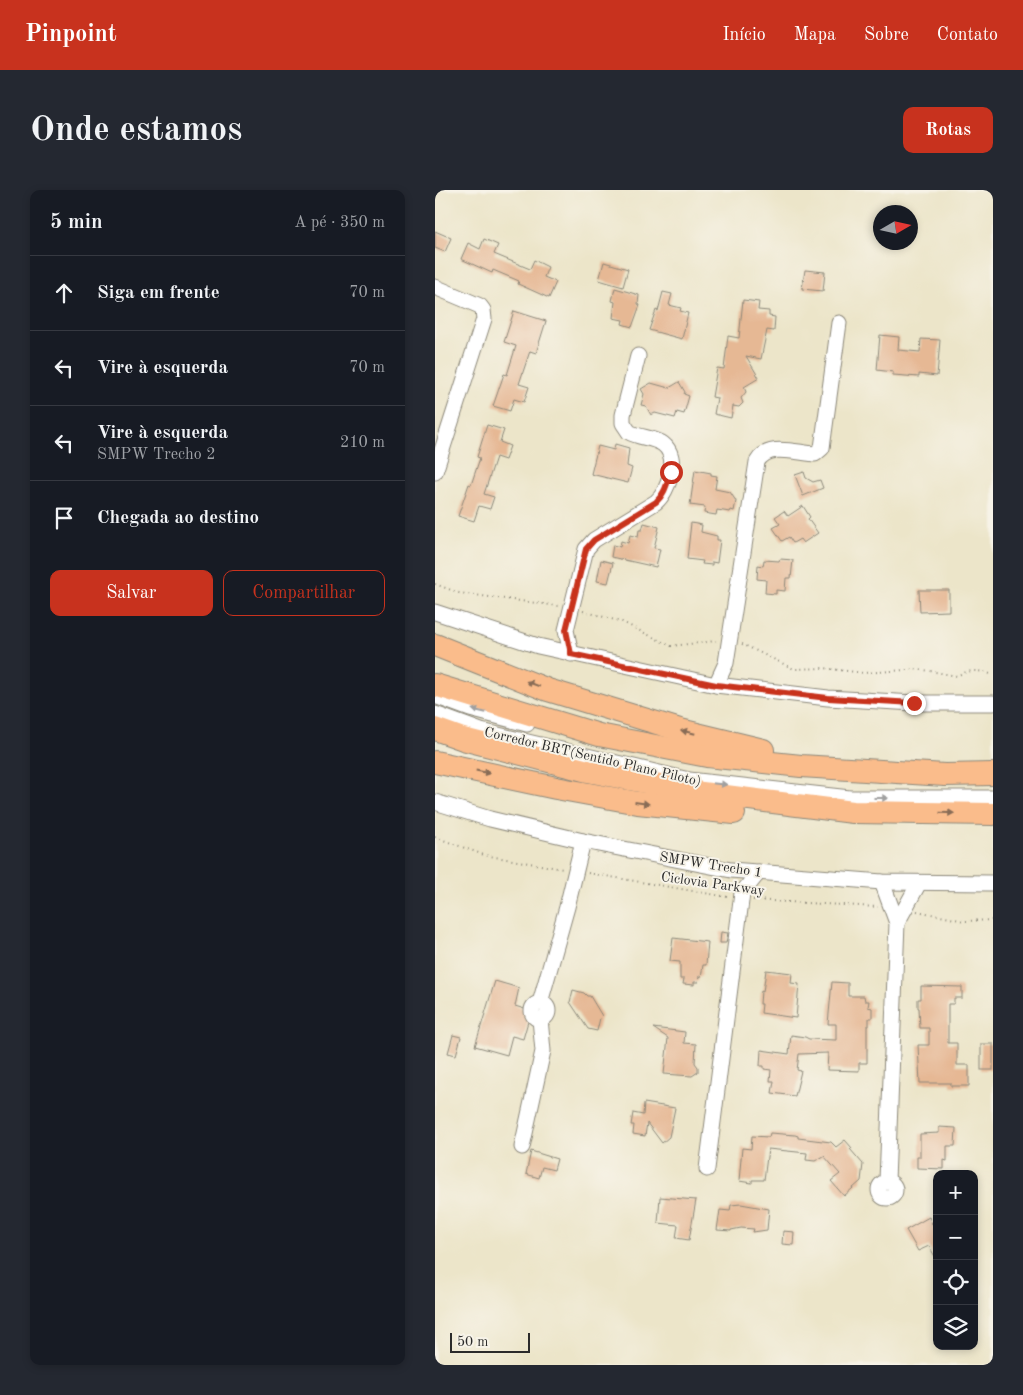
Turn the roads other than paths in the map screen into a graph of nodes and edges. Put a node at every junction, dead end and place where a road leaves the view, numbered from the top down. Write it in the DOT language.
graph roads {
  1 [pos="435,287"];
  2 [pos="839,323"];
  3 [pos="638,356"];
  4 [pos="435,472"];
  5 [pos="435,612"];
  6 [pos="566,630"];
  7 [pos="435,645"];
  8 [pos="549,649"];
  9 [pos="571,654"];
  10 [pos="726,663"];
  11 [pos="435,685"];
  12 [pos="716,685"];
  13 [pos="735,687"];
  14 [pos="435,696"];
  15 [pos="993,704"];
  16 [pos="435,714"];
  17 [pos="435,728"];
  18 [pos="435,762"];
  19 [pos="801,766"];
  20 [pos="993,774"];
  21 [pos="993,782"];
  22 [pos="993,798"];
  23 [pos="435,802"];
  24 [pos="853,812"];
  25 [pos="993,814"];
  26 [pos="583,841"];
  27 [pos="731,870"];
  28 [pos="759,872"];
  29 [pos="882,882"];
  30 [pos="919,883"];
  31 [pos="993,883"];
  32 [pos="742,896"];
  33 [pos="898,908"];
  34 [pos="521,1147"];
  35 [pos="707,1169"];
  36 [pos="887,1182"];
  1 -- 4 [label="street"];
  2 -- 10 [label="street"];
  3 -- 6 [label="street"];
  5 -- 8 [label="street"];
  6 -- 8 [label="street"];
  6 -- 9 [label="street"];
  19 -- 7 [label="highway, one-way"];
  8 -- 9 [label="street"];
  9 -- 12 [label="street"];
  10 -- 12 [label="street"];
  10 -- 13 [label="street"];
  11 -- 19 [label="highway"];
  12 -- 13 [label="street"];
  13 -- 15 [label="street"];
  21 -- 14 [label="street, one-way"];
  16 -- 22 [label="street, Corredor BRT(Sentido Plano Piloto), one-way"];
  17 -- 24 [label="highway"];
  18 -- 24 [label="highway, one-way"];
  19 -- 20 [label="highway"];
  23 -- 26 [label="street, SMPW Trecho 1"];
  24 -- 25 [label="highway, one-way"];
  26 -- 27 [label="street, SMPW Trecho 1"];
  26 -- 34 [label="street"];
  27 -- 28 [label="street, SMPW Trecho 1"];
  27 -- 32 [label="street"];
  28 -- 29 [label="street, SMPW Trecho 1"];
  28 -- 32 [label="street"];
  29 -- 30 [label="street, SMPW Trecho 1"];
  29 -- 33 [label="street"];
  30 -- 31 [label="street, SMPW Trecho 1"];
  30 -- 33 [label="street"];
  32 -- 35 [label="street"];
  33 -- 36 [label="street"];
}
